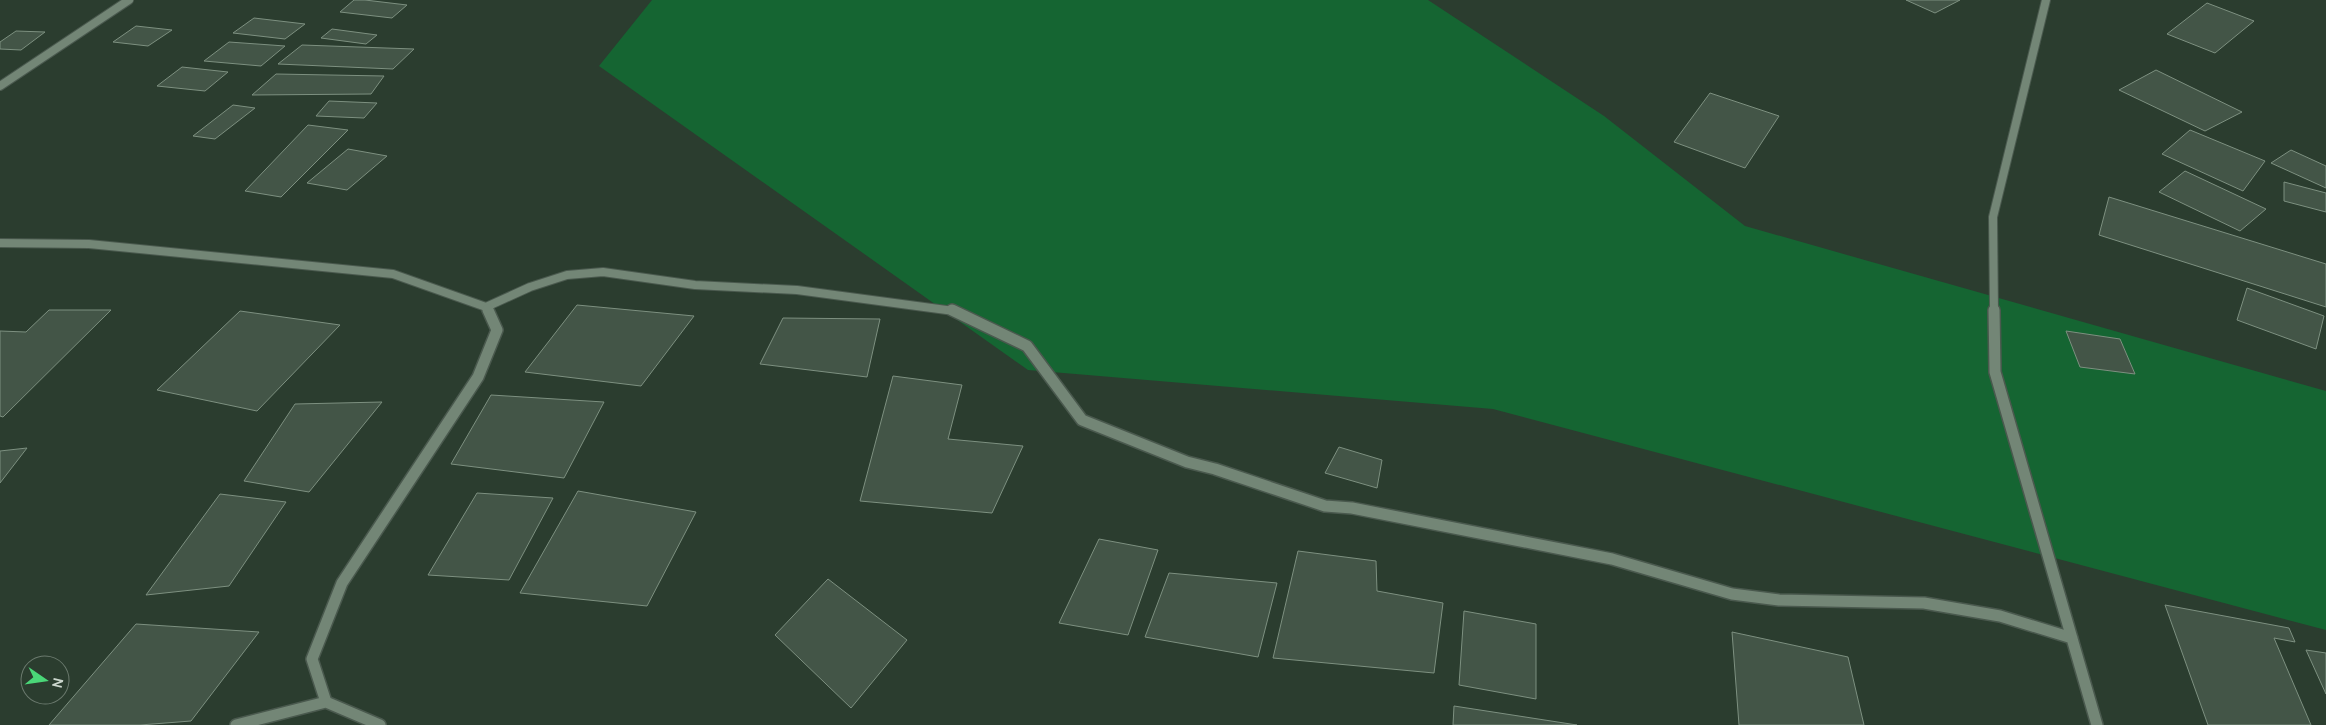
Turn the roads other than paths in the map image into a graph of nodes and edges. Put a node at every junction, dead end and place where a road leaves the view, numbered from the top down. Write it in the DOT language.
graph roads {
  1 [pos="129,0"];
  2 [pos="2046,0"];
  3 [pos="0,86"];
  4 [pos="0,243"];
  5 [pos="486,307"];
  6 [pos="2072,638"];
  7 [pos="326,702"];
  8 [pos="236,725"];
  9 [pos="380,725"];
  10 [pos="2097,725"];
  1 -- 3 [label="street"];
  2 -- 6 [label="street"];
  4 -- 5 [label="street"];
  5 -- 6 [label="street"];
  5 -- 7 [label="street"];
  6 -- 10 [label="street"];
  7 -- 8 [label="street"];
  7 -- 9 [label="street"];
}
